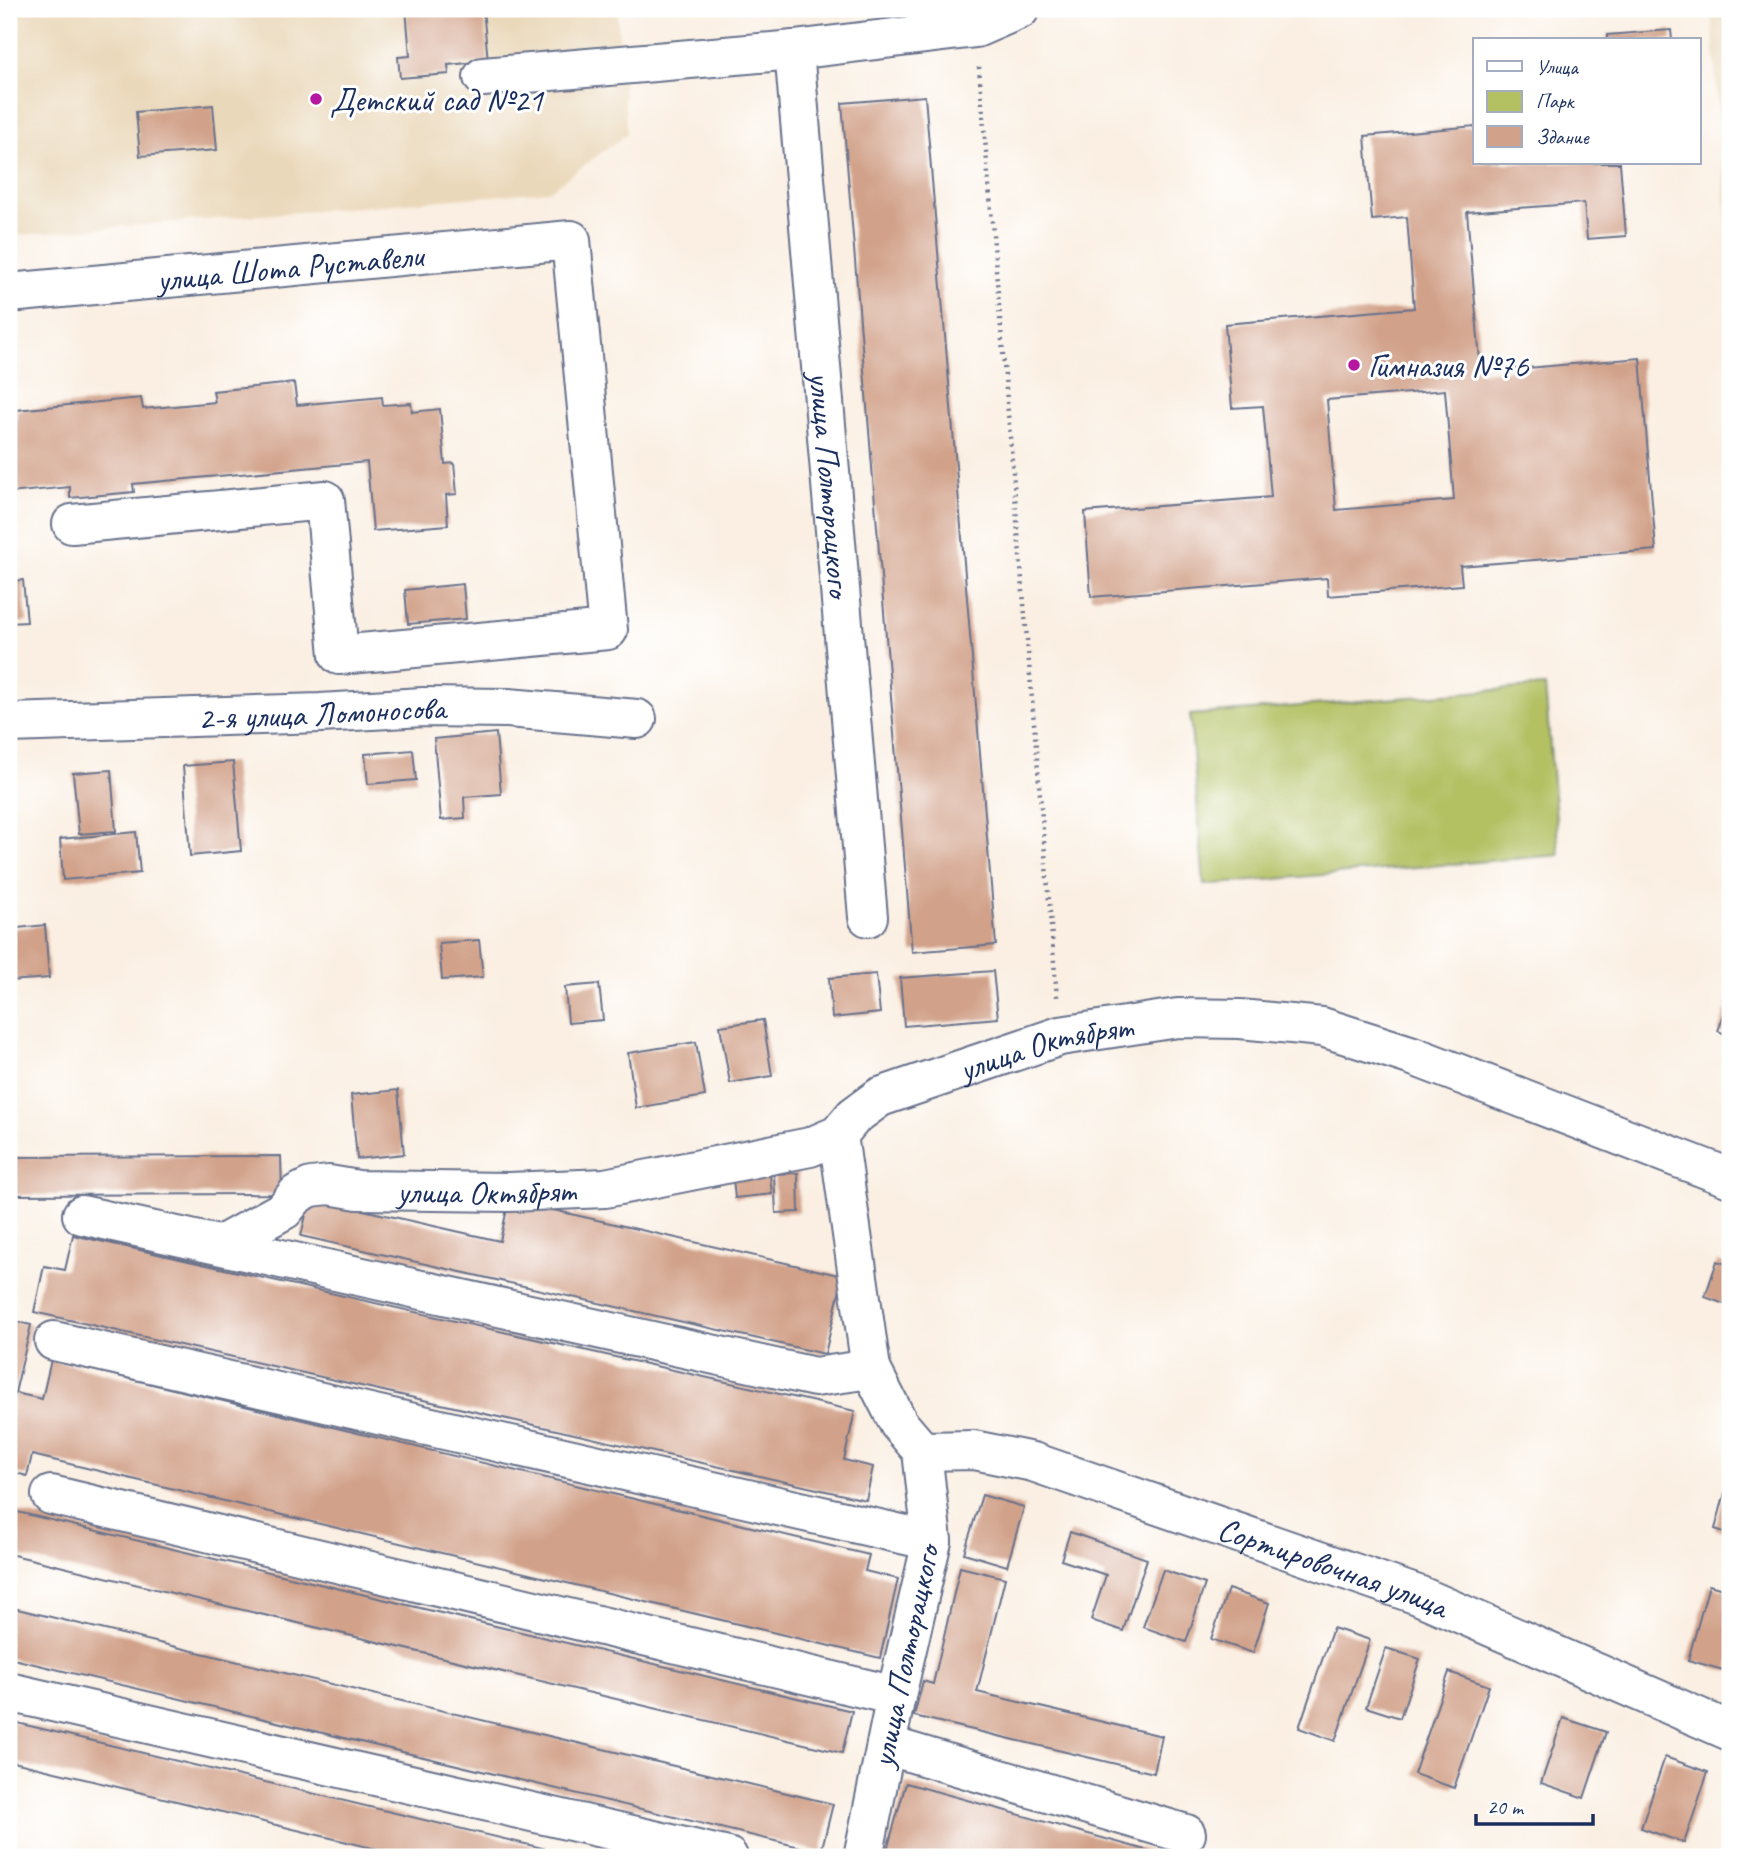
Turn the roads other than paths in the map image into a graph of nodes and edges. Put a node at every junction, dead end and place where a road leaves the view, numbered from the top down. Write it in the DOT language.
graph roads {
  1 [pos="1020,9"];
  2 [pos="794,50"];
  3 [pos="483,76"];
  4 [pos="9,293"];
  5 [pos="72,524"];
  6 [pos="637,719"];
  7 [pos="9,723"];
  8 [pos="868,916"];
  9 [pos="838,1135"];
  10 [pos="1730,1178"];
  11 [pos="82,1215"];
  12 [pos="220,1245"];
  13 [pos="54,1340"];
  14 [pos="871,1369"];
  15 [pos="922,1451"];
  16 [pos="51,1495"];
  17 [pos="932,1541"];
  18 [pos="9,1692"];
  19 [pos="896,1696"];
  20 [pos="1730,1731"];
  21 [pos="886,1745"];
  22 [pos="1186,1834"];
  23 [pos="728,1857"];
  24 [pos="863,1857"];
  1 -- 2 [label="street"];
  2 -- 3 [label="street"];
  2 -- 8 [label="street, улица Полторацкого"];
  4 -- 5 [label="street, улица Шота Руставели"];
  6 -- 7 [label="street, 2-я улица Ломоносова"];
  9 -- 10 [label="street, улица Октябрят"];
  9 -- 12 [label="street, улица Октябрят"];
  9 -- 14 [label="street"];
  11 -- 12 [label="street"];
  12 -- 14 [label="street"];
  13 -- 17 [label="street"];
  14 -- 15 [label="street"];
  15 -- 17 [label="street, улица Полторацкого"];
  15 -- 20 [label="street, Сортировочная улица"];
  16 -- 19 [label="street"];
  17 -- 19 [label="street, улица Полторацкого"];
  18 -- 23 [label="street"];
  19 -- 21 [label="street, улица Полторацкого"];
  21 -- 22 [label="street"];
  21 -- 24 [label="street, улица Полторацкого"];
}
